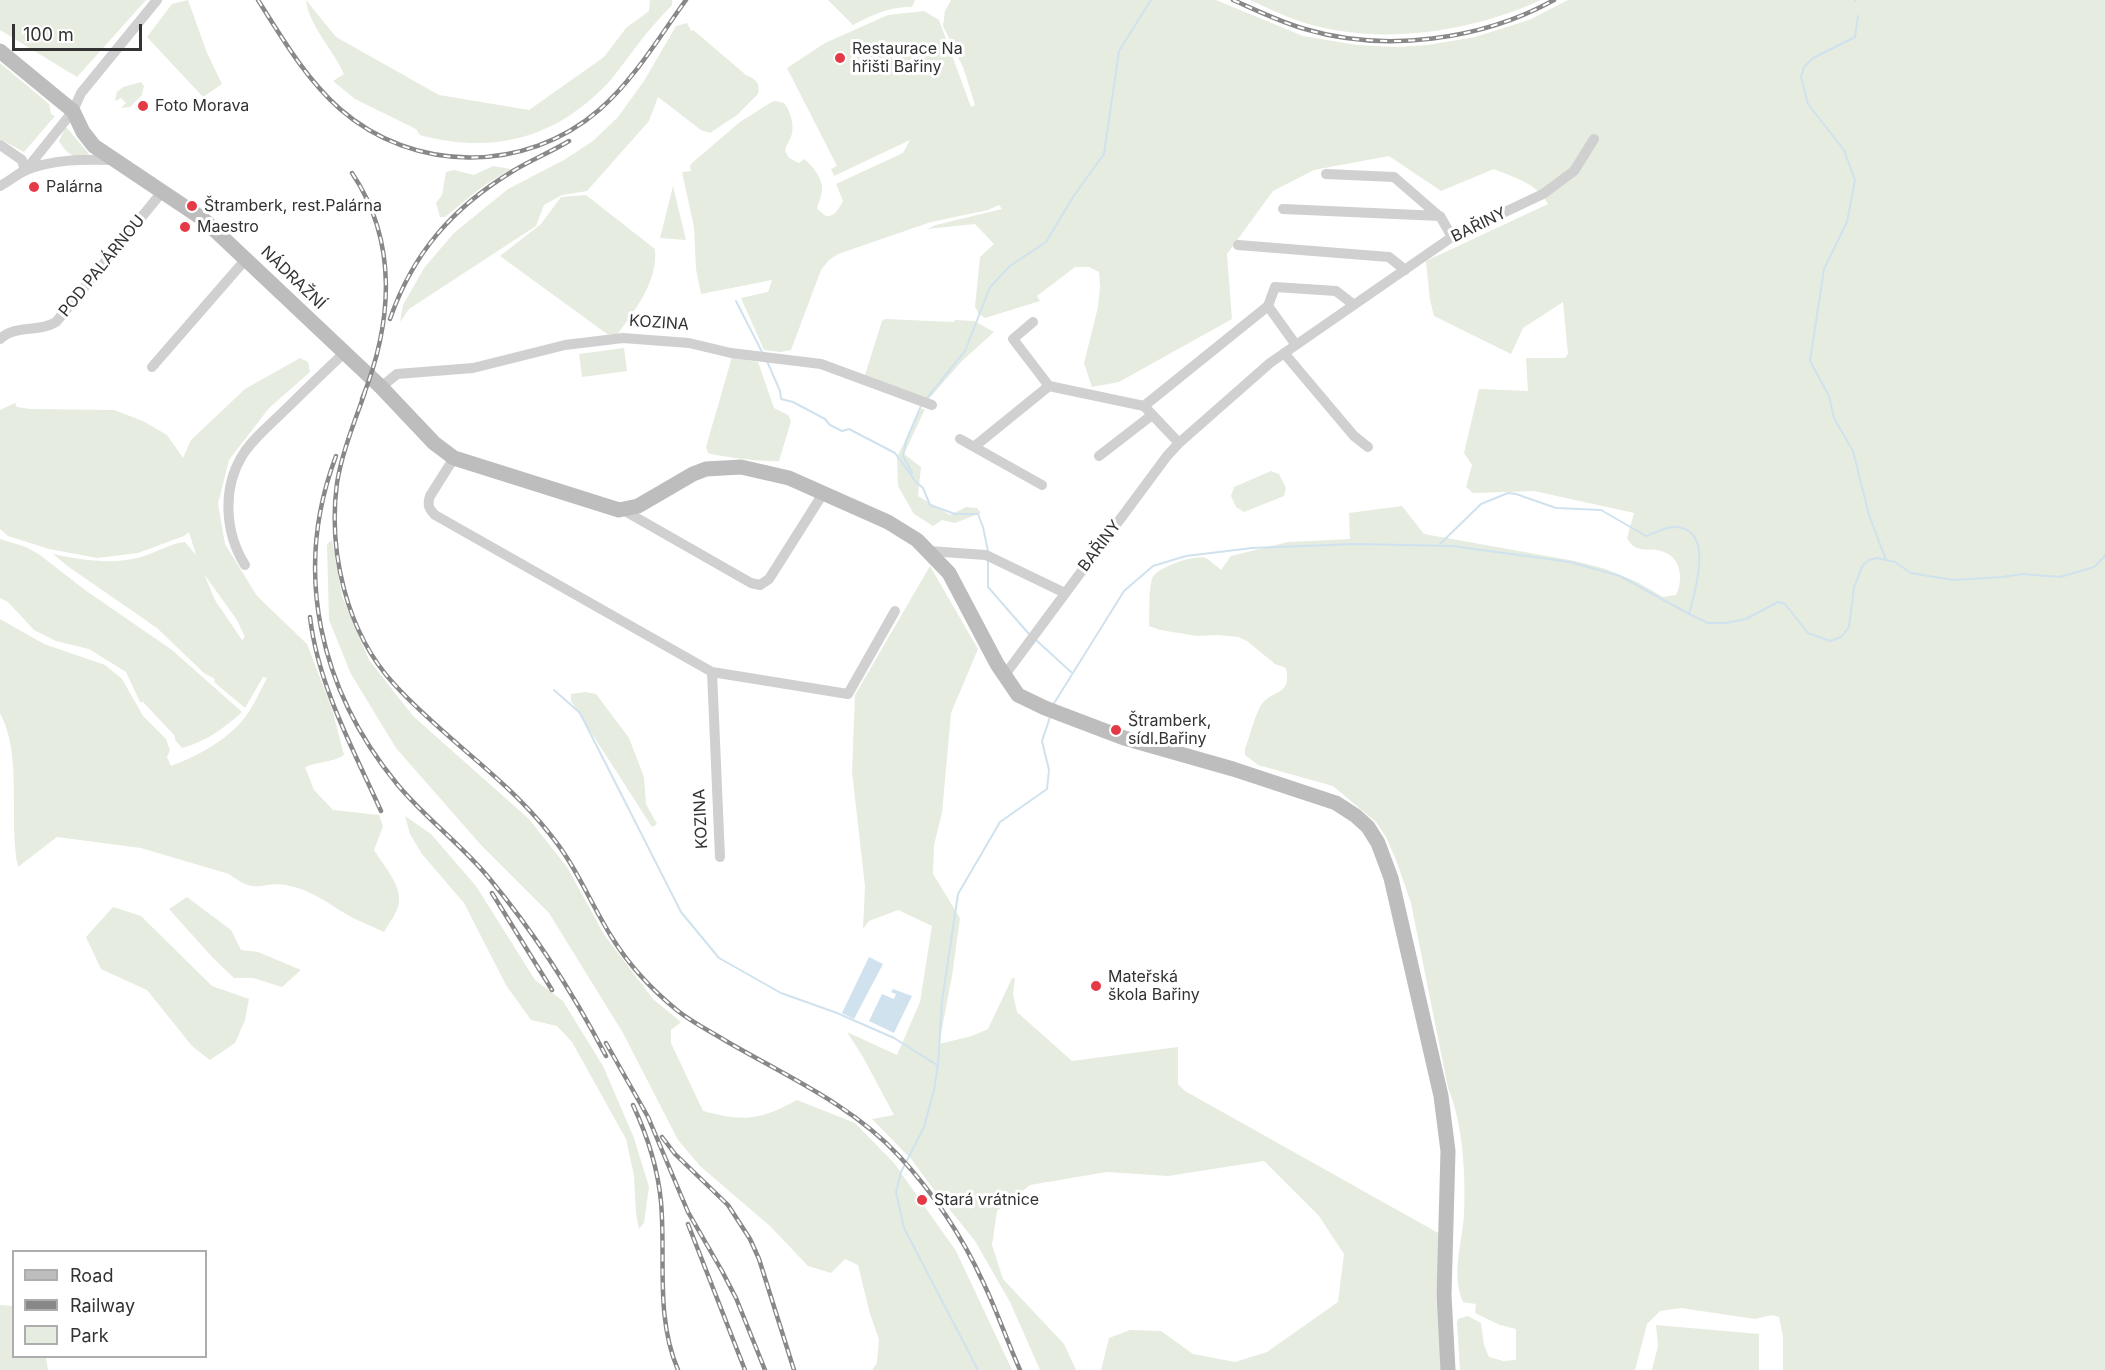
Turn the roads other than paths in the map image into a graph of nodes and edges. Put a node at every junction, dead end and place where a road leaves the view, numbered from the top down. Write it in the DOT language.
graph roads {
  1 [pos="157,0"];
  2 [pos="0,51"];
  3 [pos="73,111"];
  4 [pos="1594,139"];
  5 [pos="0,145"];
  6 [pos="114,160"];
  7 [pos="25,171"];
  8 [pos="1326,174"];
  9 [pos="0,186"];
  10 [pos="162,192"];
  11 [pos="1283,209"];
  12 [pos="1440,216"];
  13 [pos="1452,237"];
  14 [pos="1238,245"];
  15 [pos="246,259"];
  16 [pos="1404,270"];
  17 [pos="1354,305"];
  18 [pos="1268,306"];
  19 [pos="1033,322"];
  20 [pos="0,339"];
  21 [pos="1296,345"];
  22 [pos="345,352"];
  23 [pos="1284,353"];
  24 [pos="152,367"];
  25 [pos="375,382"];
  26 [pos="1049,386"];
  27 [pos="932,405"];
  28 [pos="1144,406"];
  29 [pos="1152,415"];
  30 [pos="960,439"];
  31 [pos="1179,443"];
  32 [pos="975,446"];
  33 [pos="1368,447"];
  34 [pos="1099,456"];
  35 [pos="454,458"];
  36 [pos="1042,485"];
  37 [pos="824,492"];
  38 [pos="623,510"];
  39 [pos="929,551"];
  40 [pos="245,565"];
  41 [pos="1065,593"];
  42 [pos="895,611"];
  43 [pos="712,672"];
  44 [pos="1004,676"];
  45 [pos="720,856"];
  46 [pos="1448,1370"];
  1 -- 3 [label="street"];
  2 -- 3 [label="main road"];
  3 -- 6 [label="main road, NÁDRAŽNÍ"];
  3 -- 7 [label="street"];
  4 -- 13 [label="street, BAŘINY"];
  5 -- 7 [label="street"];
  6 -- 7 [label="street"];
  6 -- 10 [label="main road, NÁDRAŽNÍ"];
  7 -- 9 [label="street"];
  8 -- 12 [label="street"];
  10 -- 15 [label="main road, NÁDRAŽNÍ"];
  10 -- 20 [label="street, POD PALÁRNOU"];
  11 -- 12 [label="street"];
  12 -- 13 [label="street"];
  13 -- 16 [label="street, BAŘINY"];
  14 -- 16 [label="street"];
  15 -- 22 [label="main road, NÁDRAŽNÍ"];
  15 -- 24 [label="street"];
  16 -- 17 [label="street, BAŘINY"];
  17 -- 18 [label="street"];
  17 -- 21 [label="street, BAŘINY"];
  18 -- 21 [label="street"];
  18 -- 28 [label="street"];
  19 -- 26 [label="street"];
  21 -- 23 [label="street, BAŘINY"];
  22 -- 25 [label="main road, NÁDRAŽNÍ"];
  22 -- 40 [label="street"];
  23 -- 31 [label="street, BAŘINY"];
  23 -- 33 [label="street"];
  25 -- 27 [label="street, KOZINA"];
  25 -- 35 [label="main road"];
  26 -- 28 [label="street"];
  26 -- 32 [label="street"];
  28 -- 29 [label="street"];
  29 -- 31 [label="street"];
  29 -- 34 [label="street"];
  30 -- 32 [label="street"];
  31 -- 41 [label="street, BAŘINY"];
  32 -- 36 [label="street"];
  35 -- 38 [label="main road"];
  35 -- 43 [label="street"];
  37 -- 38 [label="main road"];
  37 -- 38 [label="street"];
  37 -- 39 [label="main road"];
  39 -- 41 [label="street"];
  39 -- 44 [label="main road"];
  41 -- 44 [label="street, BAŘINY"];
  42 -- 43 [label="street"];
  43 -- 45 [label="street, KOZINA"];
  44 -- 46 [label="main road"];
}
